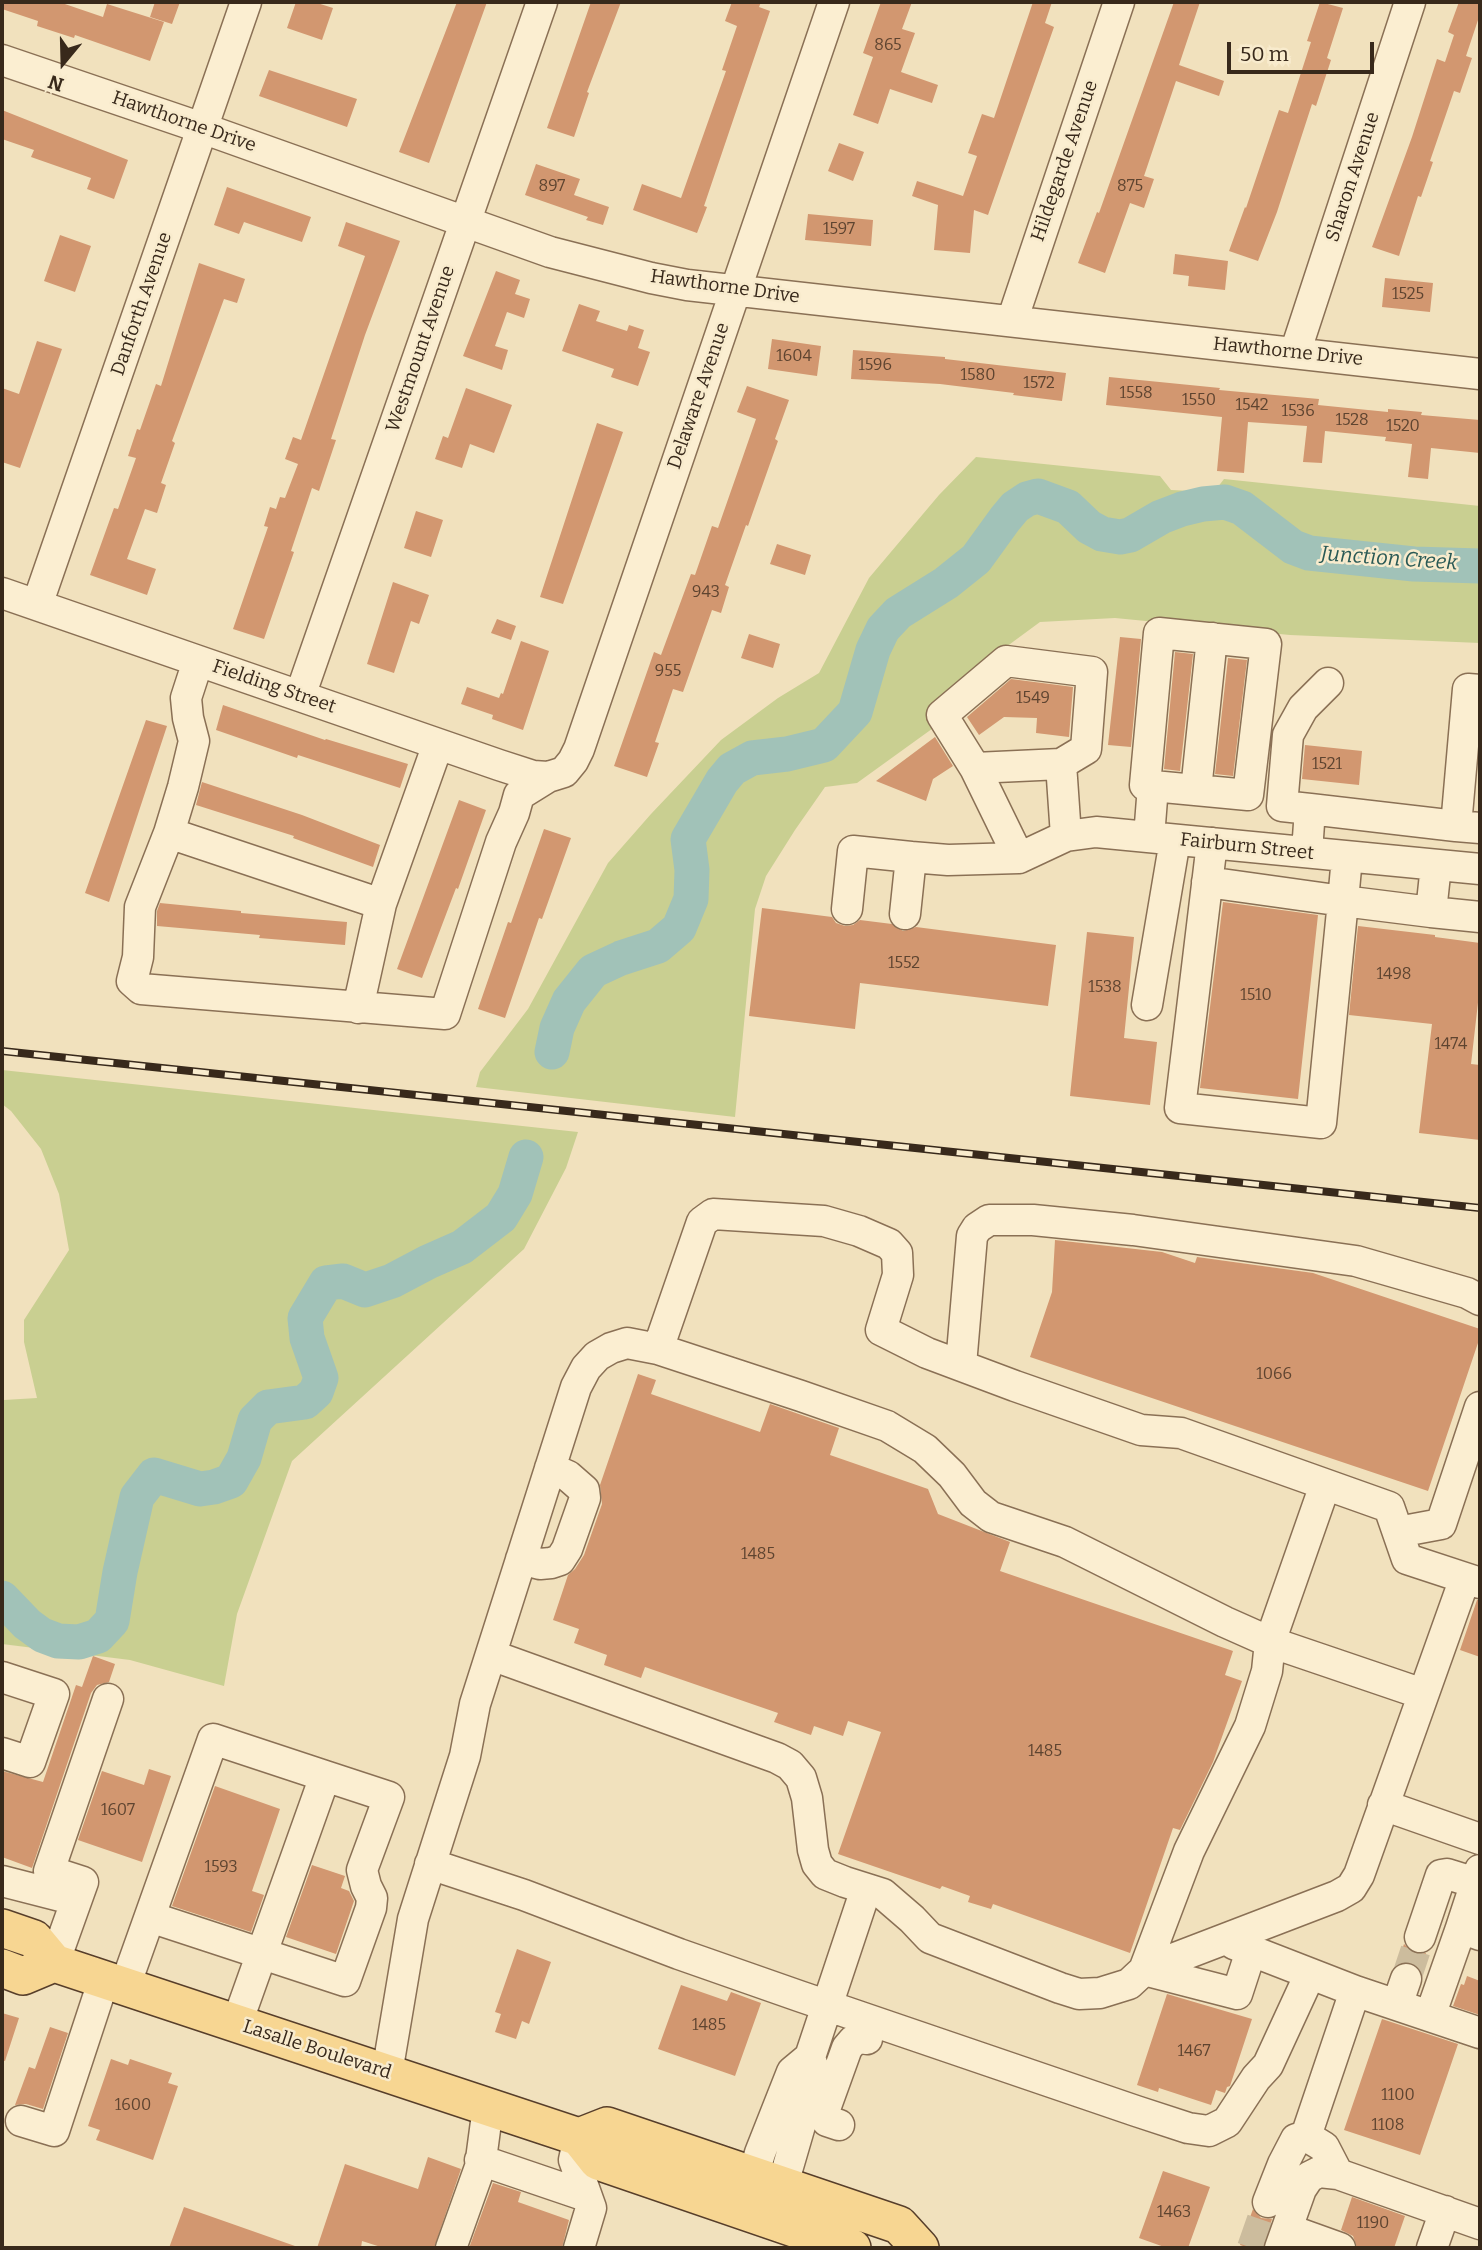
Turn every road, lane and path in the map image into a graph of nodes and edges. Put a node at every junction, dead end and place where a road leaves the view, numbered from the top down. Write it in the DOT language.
graph roads {
  1 [pos="246,2"];
  2 [pos="542,2"];
  3 [pos="834,2"];
  4 [pos="1119,2"];
  5 [pos="1410,2"];
  6 [pos="2,60"];
  7 [pos="202,128"];
  8 [pos="466,222"];
  9 [pos="735,290"];
  10 [pos="1012,321"];
  11 [pos="1295,353"];
  12 [pos="1480,374"];
  13 [pos="2,593"];
  14 [pos="37,606"];
  15 [pos="1212,638"];
  16 [pos="198,661"];
  17 [pos="1328,683"];
  18 [pos="1480,690"];
  19 [pos="300,696"];
  20 [pos="438,744"];
  21 [pos="1061,764"];
  22 [pos="975,768"];
  23 [pos="548,777"];
  24 [pos="1153,786"];
  25 [pos="1196,790"];
  26 [pos="1310,809"];
  27 [pos="1405,820"];
  28 [pos="1468,827"];
  29 [pos="169,833"];
  30 [pos="1066,836"];
  31 [pos="1162,838"];
  32 [pos="1212,843"];
  33 [pos="1307,852"];
  34 [pos="1347,856"];
  35 [pos="911,857"];
  36 [pos="1019,858"];
  37 [pos="1402,862"];
  38 [pos="1436,865"];
  39 [pos="1480,869"];
  40 [pos="1207,882"];
  41 [pos="1343,901"];
  42 [pos="381,904"];
  43 [pos="848,909"];
  44 [pos="1432,912"];
  45 [pos="905,914"];
  46 [pos="1480,917"];
  47 [pos="1147,1005"];
  48 [pos="358,1008"];
  49 [pos="1480,1300"];
  50 [pos="658,1349"];
  51 [pos="961,1365"];
  52 [pos="1480,1407"];
  53 [pos="550,1468"];
  54 [pos="1325,1485"];
  55 [pos="1398,1532"];
  56 [pos="521,1559"];
  57 [pos="1472,1581"];
  58 [pos="1270,1642"];
  59 [pos="491,1655"];
  60 [pos="2,1677"];
  61 [pos="1423,1694"];
  62 [pos="108,1699"];
  63 [pos="2,1753"];
  64 [pos="324,1776"];
  65 [pos="1383,1805"];
  66 [pos="1480,1839"];
  67 [pos="430,1864"];
  68 [pos="1478,1877"];
  69 [pos="2,1881"];
  70 [pos="866,1889"];
  71 [pos="76,1900"];
  72 [pos="150,1917"];
  73 [pos="2,1928"];
  74 [pos="1470,1932"];
  75 [pos="1420,1937"];
  76 [pos="1222,1940"];
  77 [pos="1251,1951"];
  78 [pos="261,1953"];
  79 [pos="54,1963"];
  80 [pos="2,1968"];
  81 [pos="1144,1970"];
  82 [pos="1310,1975"];
  83 [pos="114,1983"];
  84 [pos="1355,1991"];
  85 [pos="828,2006"];
  86 [pos="1430,2016"];
  87 [pos="236,2023"];
  88 [pos="1480,2033"];
  89 [pos="867,2039"];
  90 [pos="387,2073"];
  91 [pos="488,2107"];
  92 [pos="21,2121"];
  93 [pos="839,2125"];
  94 [pos="1306,2136"];
  95 [pos="579,2137"];
  96 [pos="481,2160"];
  97 [pos="1338,2174"];
  98 [pos="769,2181"];
  99 [pos="586,2196"];
  100 [pos="1268,2202"];
  101 [pos="1445,2211"];
  102 [pos="757,2216"];
  103 [pos="1480,2224"];
  104 [pos="1284,2239"];
  105 [pos="1323,2245"];
  106 [pos="451,2248"];
  107 [pos="579,2248"];
  108 [pos="852,2248"];
  109 [pos="920,2248"];
  110 [pos="1432,2248"];
  1 -- 7 [label="street, Danforth Avenue"];
  2 -- 8 [label="street, Westmount Avenue"];
  3 -- 9 [label="street, Delaware Avenue"];
  4 -- 10 [label="street, Hildegarde Avenue"];
  5 -- 11 [label="street, Sharon Avenue"];
  6 -- 7 [label="street, Hawthorne Drive"];
  7 -- 8 [label="street, Hawthorne Drive"];
  7 -- 14 [label="street, Danforth Avenue"];
  8 -- 9 [label="street, Hawthorne Drive"];
  8 -- 19 [label="street, Westmount Avenue"];
  9 -- 10 [label="street, Hawthorne Drive"];
  9 -- 23 [label="street, Delaware Avenue"];
  10 -- 11 [label="street, Hawthorne Drive"];
  11 -- 12 [label="street, Hawthorne Drive"];
  13 -- 14 [label="street, Fielding Street"];
  14 -- 16 [label="street, Fielding Street"];
  15 -- 24 [label="street"];
  15 -- 25 [label="street"];
  15 -- 25 [label="street"];
  16 -- 19 [label="street, Fielding Street"];
  16 -- 29 [label="street"];
  17 -- 26 [label="street"];
  18 -- 28 [label="street"];
  19 -- 20 [label="street, Fielding Street"];
  20 -- 23 [label="street, Fielding Street"];
  20 -- 42 [label="street"];
  21 -- 22 [label="street"];
  21 -- 22 [label="street"];
  21 -- 30 [label="street"];
  22 -- 36 [label="street"];
  23 -- 48 [label="street, Delaware Avenue"];
  24 -- 25 [label="street"];
  24 -- 31 [label="street"];
  26 -- 27 [label="street"];
  26 -- 33 [label="street"];
  27 -- 28 [label="street"];
  27 -- 37 [label="street"];
  29 -- 42 [label="street"];
  29 -- 48 [label="street"];
  30 -- 31 [label="street, Fairburn Street"];
  30 -- 36 [label="street, Fairburn Street"];
  31 -- 32 [label="street, Fairburn Street"];
  31 -- 47 [label="street"];
  32 -- 33 [label="street, Fairburn Street"];
  32 -- 40 [label="street"];
  33 -- 34 [label="street, Fairburn Street"];
  34 -- 37 [label="street, Fairburn Street"];
  34 -- 41 [label="street"];
  35 -- 36 [label="street"];
  35 -- 43 [label="street"];
  35 -- 45 [label="street"];
  37 -- 38 [label="street, Fairburn Street"];
  38 -- 39 [label="street, Fairburn Street"];
  38 -- 44 [label="street"];
  40 -- 41 [label="street"];
  40 -- 41 [label="street"];
  41 -- 44 [label="street"];
  42 -- 48 [label="street"];
  44 -- 46 [label="street"];
  49 -- 51 [label="street"];
  50 -- 51 [label="street"];
  50 -- 53 [label="street"];
  50 -- 58 [label="street"];
  51 -- 54 [label="street"];
  52 -- 55 [label="street"];
  53 -- 56 [label="street"];
  53 -- 56 [label="street"];
  54 -- 55 [label="street"];
  54 -- 58 [label="street"];
  55 -- 57 [label="street"];
  56 -- 59 [label="street"];
  57 -- 61 [label="street"];
  58 -- 61 [label="street"];
  58 -- 81 [label="street"];
  59 -- 67 [label="street"];
  59 -- 70 [label="street"];
  60 -- 63 [label="street"];
  61 -- 65 [label="street"];
  62 -- 71 [label="street"];
  64 -- 72 [label="street"];
  64 -- 78 [label="street"];
  64 -- 78 [label="street"];
  65 -- 66 [label="street"];
  65 -- 76 [label="street"];
  67 -- 85 [label="street"];
  67 -- 90 [label="street"];
  68 -- 74 [label="street"];
  68 -- 75 [label="street"];
  69 -- 71 [label="street"];
  70 -- 81 [label="street"];
  70 -- 85 [label="street"];
  71 -- 79 [label="street"];
  72 -- 78 [label="street"];
  72 -- 83 [label="street"];
  73 -- 79 [label="main road, Lasalle Boulevard"];
  74 -- 86 [label="street"];
  76 -- 77 [label="street"];
  76 -- 81 [label="street"];
  77 -- 81 [label="street"];
  77 -- 82 [label="street"];
  78 -- 87 [label="street"];
  79 -- 80 [label="main road"];
  79 -- 83 [label="main road, Lasalle Boulevard"];
  82 -- 84 [label="street"];
  82 -- 85 [label="street"];
  83 -- 87 [label="main road, Lasalle Boulevard"];
  83 -- 92 [label="street"];
  84 -- 86 [label="street"];
  84 -- 94 [label="street"];
  85 -- 98 [label="street"];
  86 -- 88 [label="street"];
  87 -- 90 [label="main road, Lasalle Boulevard"];
  89 -- 93 [label="street"];
  90 -- 91 [label="main road, Lasalle Boulevard"];
  91 -- 95 [label="main road, Lasalle Boulevard"];
  91 -- 96 [label="street"];
  94 -- 97 [label="street"];
  94 -- 100 [label="street"];
  95 -- 98 [label="main road"];
  95 -- 99 [label="street"];
  95 -- 102 [label="main road, Lasalle Boulevard"];
  96 -- 99 [label="street"];
  96 -- 106 [label="street"];
  97 -- 101 [label="street"];
  97 -- 104 [label="street"];
  98 -- 102 [label="street"];
  98 -- 109 [label="main road"];
  99 -- 107 [label="street"];
  101 -- 103 [label="street"];
  101 -- 110 [label="street"];
  102 -- 108 [label="main road, Lasalle Boulevard"];
  104 -- 105 [label="street"];
}
